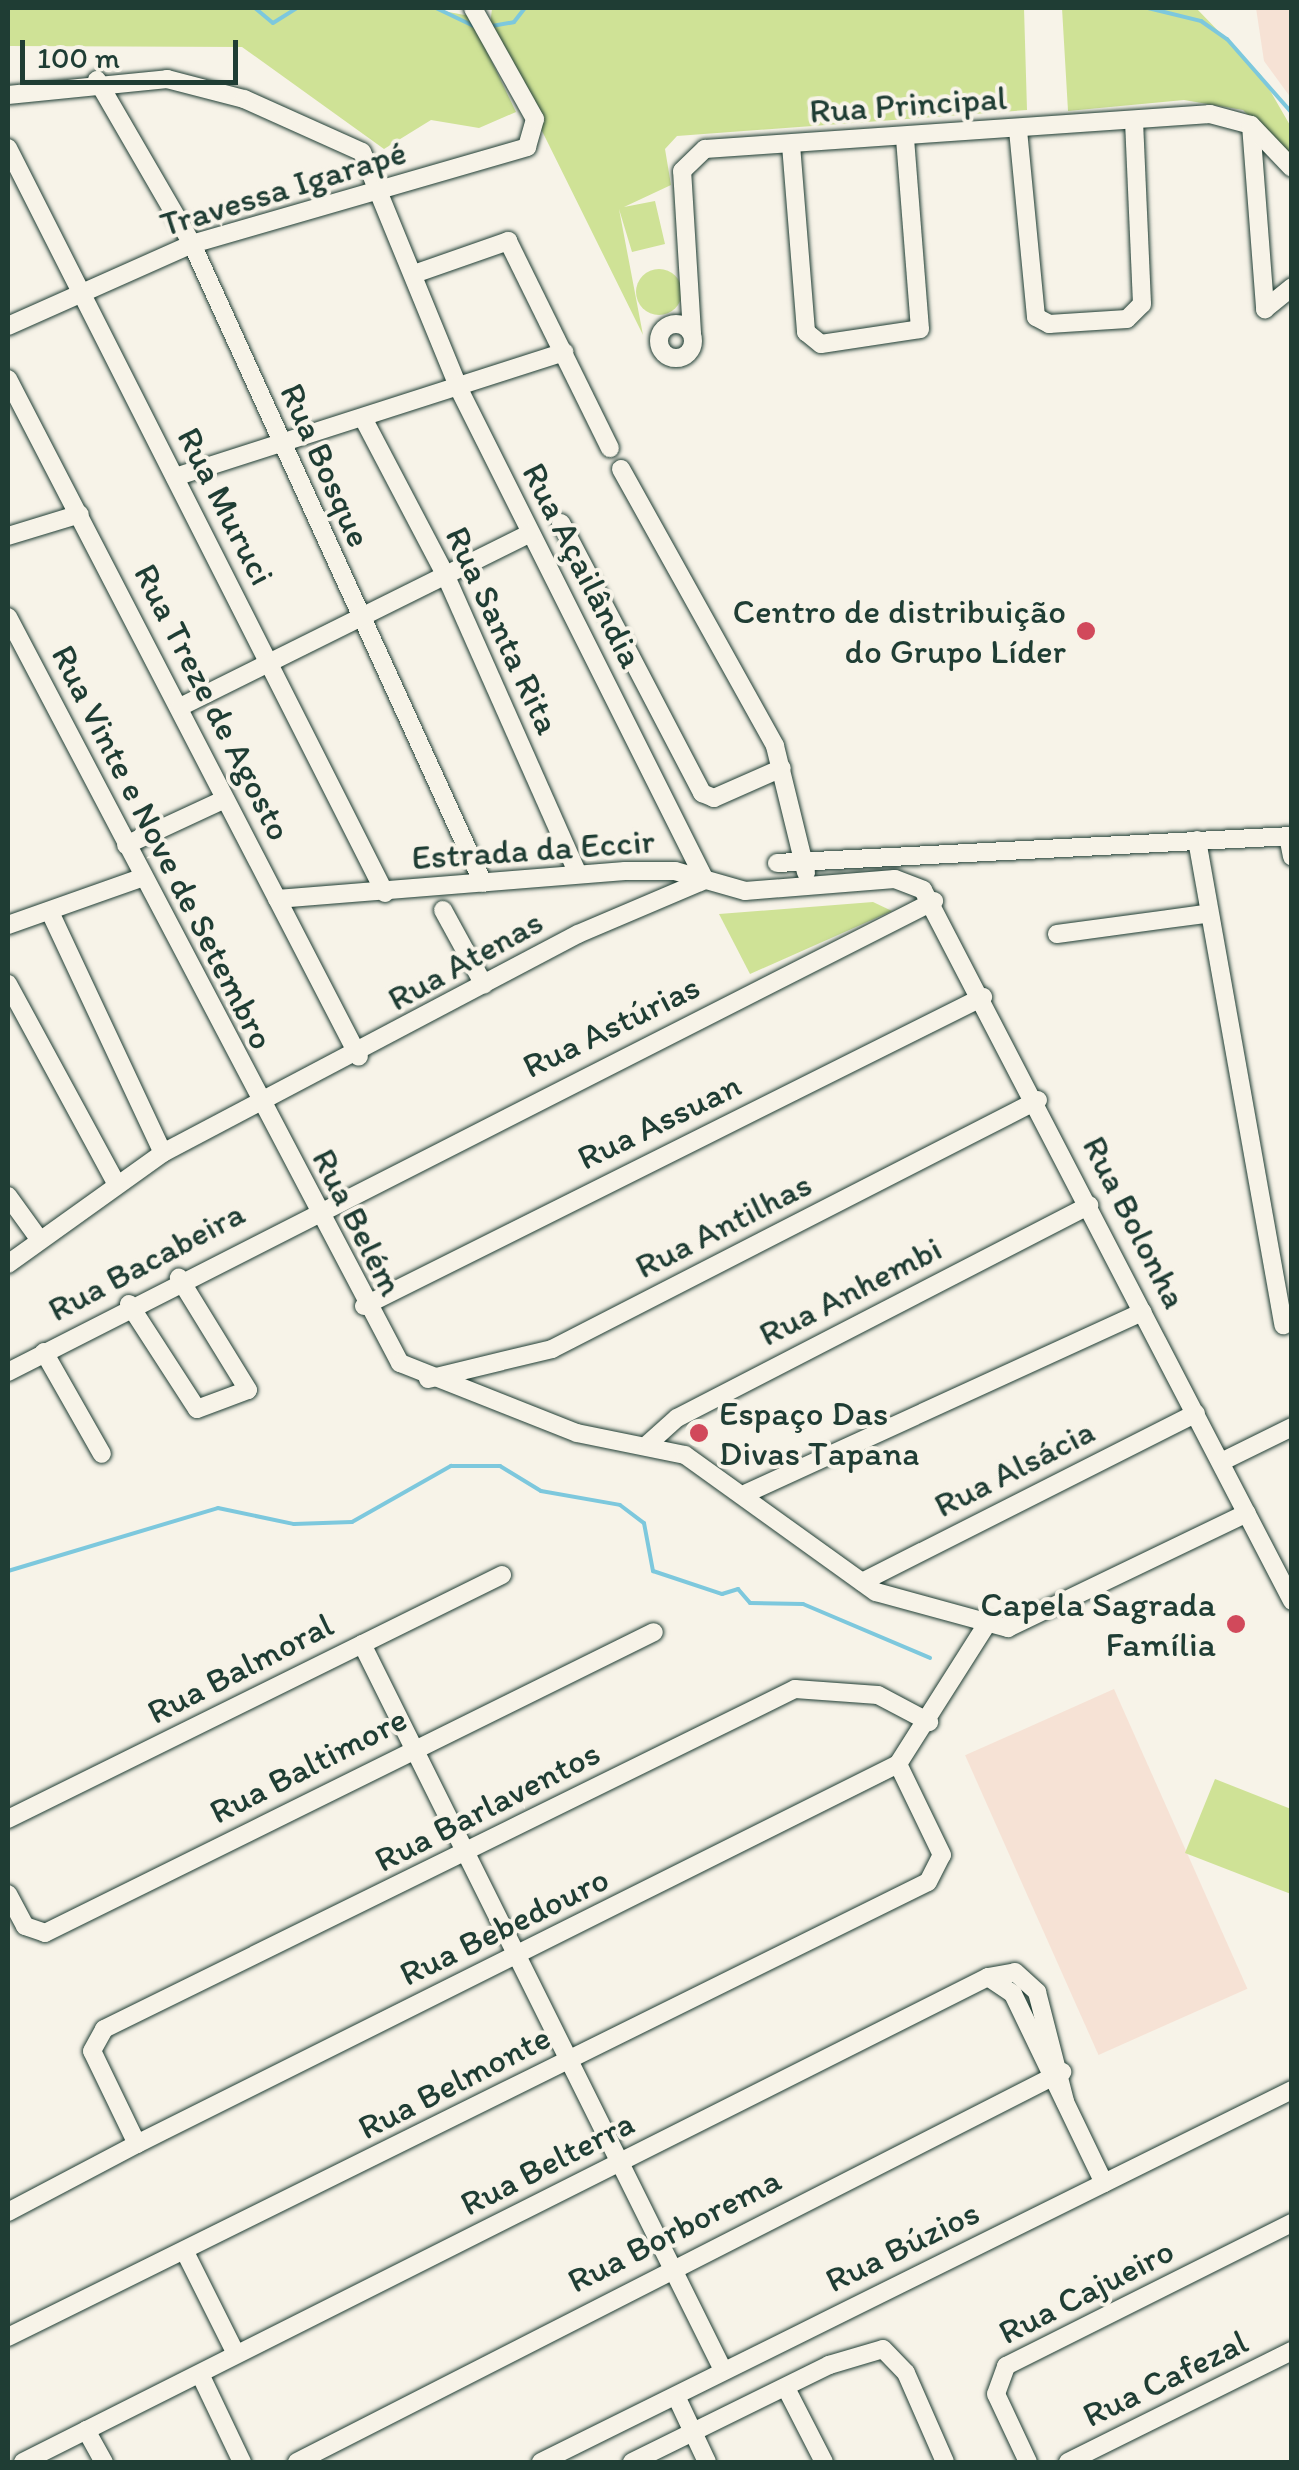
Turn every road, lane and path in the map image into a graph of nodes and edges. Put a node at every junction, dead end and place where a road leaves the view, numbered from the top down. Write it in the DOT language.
graph roads {
  1 [pos="476,13"];
  2 [pos="97,80"];
  3 [pos="8,94"];
  4 [pos="1134,120"];
  5 [pos="1251,125"];
  6 [pos="1018,130"];
  7 [pos="904,138"];
  8 [pos="792,144"];
  9 [pos="8,148"];
  10 [pos="1292,168"];
  11 [pos="382,190"];
  12 [pos="192,244"];
  13 [pos="414,274"];
  14 [pos="1292,288"];
  15 [pos="83,297"];
  16 [pos="8,326"];
  17 [pos="692,333"];
  18 [pos="564,352"];
  19 [pos="8,378"];
  20 [pos="459,389"];
  21 [pos="363,418"];
  22 [pos="280,446"];
  23 [pos="610,448"];
  24 [pos="621,469"];
  25 [pos="176,477"];
  26 [pos="80,514"];
  27 [pos="561,523"];
  28 [pos="529,534"];
  29 [pos="8,536"];
  30 [pos="445,574"];
  31 [pos="8,616"];
  32 [pos="360,617"];
  33 [pos="269,665"];
  34 [pos="180,707"];
  35 [pos="782,768"];
  36 [pos="225,799"];
  37 [pos="1290,836"];
  38 [pos="1197,840"];
  39 [pos="126,845"];
  40 [pos="1292,857"];
  41 [pos="806,861"];
  42 [pos="778,863"];
  43 [pos="577,872"];
  44 [pos="141,878"];
  45 [pos="705,880"];
  46 [pos="909,882"];
  47 [pos="483,883"];
  48 [pos="805,888"];
  49 [pos="385,894"];
  50 [pos="277,899"];
  51 [pos="934,901"];
  52 [pos="443,910"];
  53 [pos="50,912"];
  54 [pos="1205,914"];
  55 [pos="8,925"];
  56 [pos="1057,934"];
  57 [pos="8,984"];
  58 [pos="484,985"];
  59 [pos="983,996"];
  60 [pos="359,1057"];
  61 [pos="1038,1100"];
  62 [pos="262,1107"];
  63 [pos="163,1154"];
  64 [pos="115,1181"];
  65 [pos="8,1196"];
  66 [pos="1089,1205"];
  67 [pos="316,1208"];
  68 [pos="37,1236"];
  69 [pos="8,1264"];
  70 [pos="179,1278"];
  71 [pos="129,1304"];
  72 [pos="364,1306"];
  73 [pos="1143,1312"];
  74 [pos="1283,1325"];
  75 [pos="44,1352"];
  76 [pos="414,1371"];
  77 [pos="8,1372"];
  78 [pos="1196,1412"];
  79 [pos="1292,1427"];
  80 [pos="648,1444"];
  81 [pos="102,1454"];
  82 [pos="1221,1462"];
  83 [pos="747,1493"];
  84 [pos="1247,1513"];
  85 [pos="1284,1567"];
  86 [pos="502,1575"];
  87 [pos="862,1582"];
  88 [pos="1292,1601"];
  89 [pos="987,1624"];
  90 [pos="654,1632"];
  91 [pos="362,1644"];
  92 [pos="929,1722"];
  93 [pos="410,1749"];
  94 [pos="898,1764"];
  95 [pos="8,1819"];
  96 [pos="464,1854"];
  97 [pos="8,1894"];
  98 [pos="518,1956"];
  99 [pos="569,2060"];
  100 [pos="1056,2075"];
  101 [pos="1292,2090"];
  102 [pos="137,2144"];
  103 [pos="620,2163"];
  104 [pos="1104,2184"];
  105 [pos="8,2212"];
  106 [pos="1292,2223"];
  107 [pos="185,2252"];
  108 [pos="670,2268"];
  109 [pos="8,2337"];
  110 [pos="1292,2351"];
  111 [pos="236,2354"];
  112 [pos="723,2370"];
  113 [pos="200,2374"];
  114 [pos="788,2390"];
  115 [pos="676,2396"];
  116 [pos="86,2430"];
  117 [pos="692,2430"];
  118 [pos="23,2462"];
  119 [pos="104,2462"];
  120 [pos="242,2462"];
  121 [pos="298,2462"];
  122 [pos="541,2462"];
  123 [pos="632,2462"];
  124 [pos="707,2462"];
  125 [pos="824,2462"];
  126 [pos="946,2462"];
  127 [pos="1028,2462"];
  128 [pos="1068,2462"];
  1 -- 11 [label="street, Travessa Igarapé"];
  2 -- 3 [label="street, Rua Açailândia"];
  2 -- 11 [label="street, Rua Açailândia"];
  2 -- 12 [label="street, Rua Bosque"];
  4 -- 5 [label="street, Rua Principal"];
  4 -- 6 [label="street, Rua Principal"];
  4 -- 6 [label="street"];
  5 -- 10 [label="street"];
  5 -- 14 [label="street"];
  6 -- 7 [label="street, Rua Principal"];
  7 -- 8 [label="street, Rua Principal"];
  7 -- 8 [label="street"];
  8 -- 17 [label="street, Rua Principal"];
  9 -- 15 [label="street, Rua Muruci"];
  11 -- 12 [label="street, Travessa Igarapé"];
  11 -- 13 [label="street, Rua Açailândia"];
  12 -- 15 [label="street, Travessa Igarapé"];
  12 -- 22 [label="street, Rua Bosque"];
  13 -- 18 [label="street"];
  13 -- 20 [label="street, Rua Açailândia"];
  15 -- 16 [label="street, Travessa Igarapé"];
  15 -- 25 [label="street, Rua Muruci"];
  18 -- 20 [label="street"];
  18 -- 23 [label="street"];
  19 -- 26 [label="street, Rua Treze de Agosto"];
  20 -- 21 [label="street"];
  20 -- 28 [label="street, Rua Açailândia"];
  21 -- 22 [label="street"];
  21 -- 30 [label="street, Rua Santa Rita"];
  22 -- 25 [label="street"];
  22 -- 32 [label="street, Rua Bosque"];
  24 -- 35 [label="street"];
  25 -- 33 [label="street, Rua Muruci"];
  26 -- 29 [label="street"];
  26 -- 34 [label="street, Rua Treze de Agosto"];
  27 -- 35 [label="street"];
  28 -- 30 [label="street"];
  28 -- 45 [label="street, Rua Açailândia"];
  30 -- 32 [label="street"];
  30 -- 43 [label="street, Rua Santa Rita"];
  31 -- 39 [label="street, Rua Vinte e Nove de Setembro"];
  32 -- 33 [label="street"];
  32 -- 47 [label="street, Rua Bosque"];
  33 -- 34 [label="street"];
  33 -- 49 [label="street, Rua Muruci"];
  34 -- 36 [label="street, Rua Treze de Agosto"];
  35 -- 41 [label="street"];
  36 -- 39 [label="street"];
  36 -- 50 [label="street, Rua Treze de Agosto"];
  37 -- 38 [label="street"];
  37 -- 40 [label="street"];
  38 -- 41 [label="street"];
  38 -- 54 [label="street"];
  39 -- 44 [label="street, Rua Vinte e Nove de Setembro"];
  41 -- 42 [label="street"];
  41 -- 48 [label="street"];
  43 -- 45 [label="street, Estrada da Eccir"];
  43 -- 47 [label="street, Estrada da Eccir"];
  44 -- 53 [label="street"];
  44 -- 62 [label="street, Rua Vinte e Nove de Setembro"];
  45 -- 48 [label="street, Estrada da Eccir"];
  45 -- 58 [label="street, Rua Atenas"];
  46 -- 48 [label="street, Estrada da Eccir"];
  46 -- 51 [label="street, Rua Bolonha"];
  47 -- 49 [label="street, Estrada da Eccir"];
  49 -- 50 [label="street, Estrada da Eccir"];
  50 -- 60 [label="street, Rua Treze de Agosto"];
  51 -- 59 [label="street, Rua Bolonha"];
  51 -- 67 [label="street, Rua Astúrias"];
  52 -- 58 [label="street"];
  53 -- 55 [label="street"];
  53 -- 63 [label="street"];
  54 -- 56 [label="street"];
  54 -- 74 [label="street"];
  57 -- 64 [label="street"];
  58 -- 60 [label="street, Rua Atenas"];
  59 -- 61 [label="street, Rua Bolonha"];
  59 -- 72 [label="street, Rua Assuan"];
  60 -- 62 [label="street, Rua Atenas"];
  61 -- 66 [label="street, Rua Bolonha"];
  61 -- 76 [label="street, Rua Antilhas"];
  62 -- 63 [label="street, Rua Atenas"];
  62 -- 67 [label="street, Rua Belém"];
  63 -- 64 [label="street, Rua Atenas"];
  64 -- 68 [label="street, Rua Atenas"];
  65 -- 68 [label="street"];
  66 -- 73 [label="street, Rua Bolonha"];
  66 -- 80 [label="street, Rua Anhembi"];
  67 -- 70 [label="street, Rua Bacabeira"];
  67 -- 72 [label="street, Rua Belém"];
  68 -- 69 [label="street, Rua Atenas"];
  70 -- 71 [label="street, Rua Bacabeira"];
  70 -- 71 [label="street"];
  71 -- 75 [label="street, Rua Bacabeira"];
  72 -- 76 [label="street, Rua Belém"];
  73 -- 78 [label="street, Rua Bolonha"];
  73 -- 83 [label="street"];
  75 -- 77 [label="street, Rua Bacabeira"];
  75 -- 81 [label="street"];
  76 -- 80 [label="street"];
  78 -- 82 [label="street, Rua Bolonha"];
  78 -- 87 [label="street, Rua Alsácia"];
  79 -- 82 [label="street"];
  80 -- 83 [label="street"];
  82 -- 84 [label="street, Rua Bolonha"];
  83 -- 87 [label="street"];
  84 -- 85 [label="street, Rua Bolonha"];
  84 -- 89 [label="street"];
  85 -- 88 [label="street, Rua Bolonha"];
  86 -- 91 [label="street, Rua Balmoral"];
  87 -- 89 [label="street"];
  89 -- 92 [label="street"];
  90 -- 93 [label="street, Rua Baltimore"];
  91 -- 93 [label="street"];
  91 -- 95 [label="street, Rua Balmoral"];
  92 -- 94 [label="street"];
  92 -- 96 [label="street, Rua Barlaventos"];
  93 -- 96 [label="street"];
  93 -- 97 [label="street, Rua Baltimore"];
  94 -- 98 [label="street, Rua Bebedouro"];
  94 -- 99 [label="street, Rua Belmonte"];
  96 -- 98 [label="street"];
  96 -- 102 [label="street, Rua Barlaventos"];
  98 -- 99 [label="street"];
  98 -- 102 [label="street, Rua Bebedouro"];
  99 -- 103 [label="street"];
  99 -- 107 [label="street, Rua Belmonte"];
  100 -- 103 [label="street, Rua Belterra"];
  100 -- 104 [label="street"];
  100 -- 108 [label="street, Rua Borborema"];
  101 -- 104 [label="street, Rua Búzios"];
  102 -- 105 [label="street, Rua Bebedouro"];
  103 -- 108 [label="street"];
  103 -- 111 [label="street, Rua Belterra"];
  104 -- 112 [label="street, Rua Búzios"];
  106 -- 127 [label="street, Rua Cajueiro"];
  107 -- 109 [label="street, Rua Belmonte"];
  107 -- 111 [label="street"];
  108 -- 112 [label="street"];
  108 -- 121 [label="street, Rua Borborema"];
  110 -- 128 [label="street, Rua Cafezal"];
  111 -- 113 [label="street, Rua Belterra"];
  112 -- 115 [label="street, Rua Búzios"];
  113 -- 116 [label="street, Rua Belterra"];
  113 -- 120 [label="street"];
  114 -- 117 [label="street"];
  114 -- 125 [label="street"];
  114 -- 126 [label="street"];
  115 -- 117 [label="street"];
  115 -- 122 [label="street, Rua Búzios"];
  116 -- 118 [label="street, Rua Belterra"];
  116 -- 119 [label="street"];
  117 -- 123 [label="street"];
  117 -- 124 [label="street"];
}
